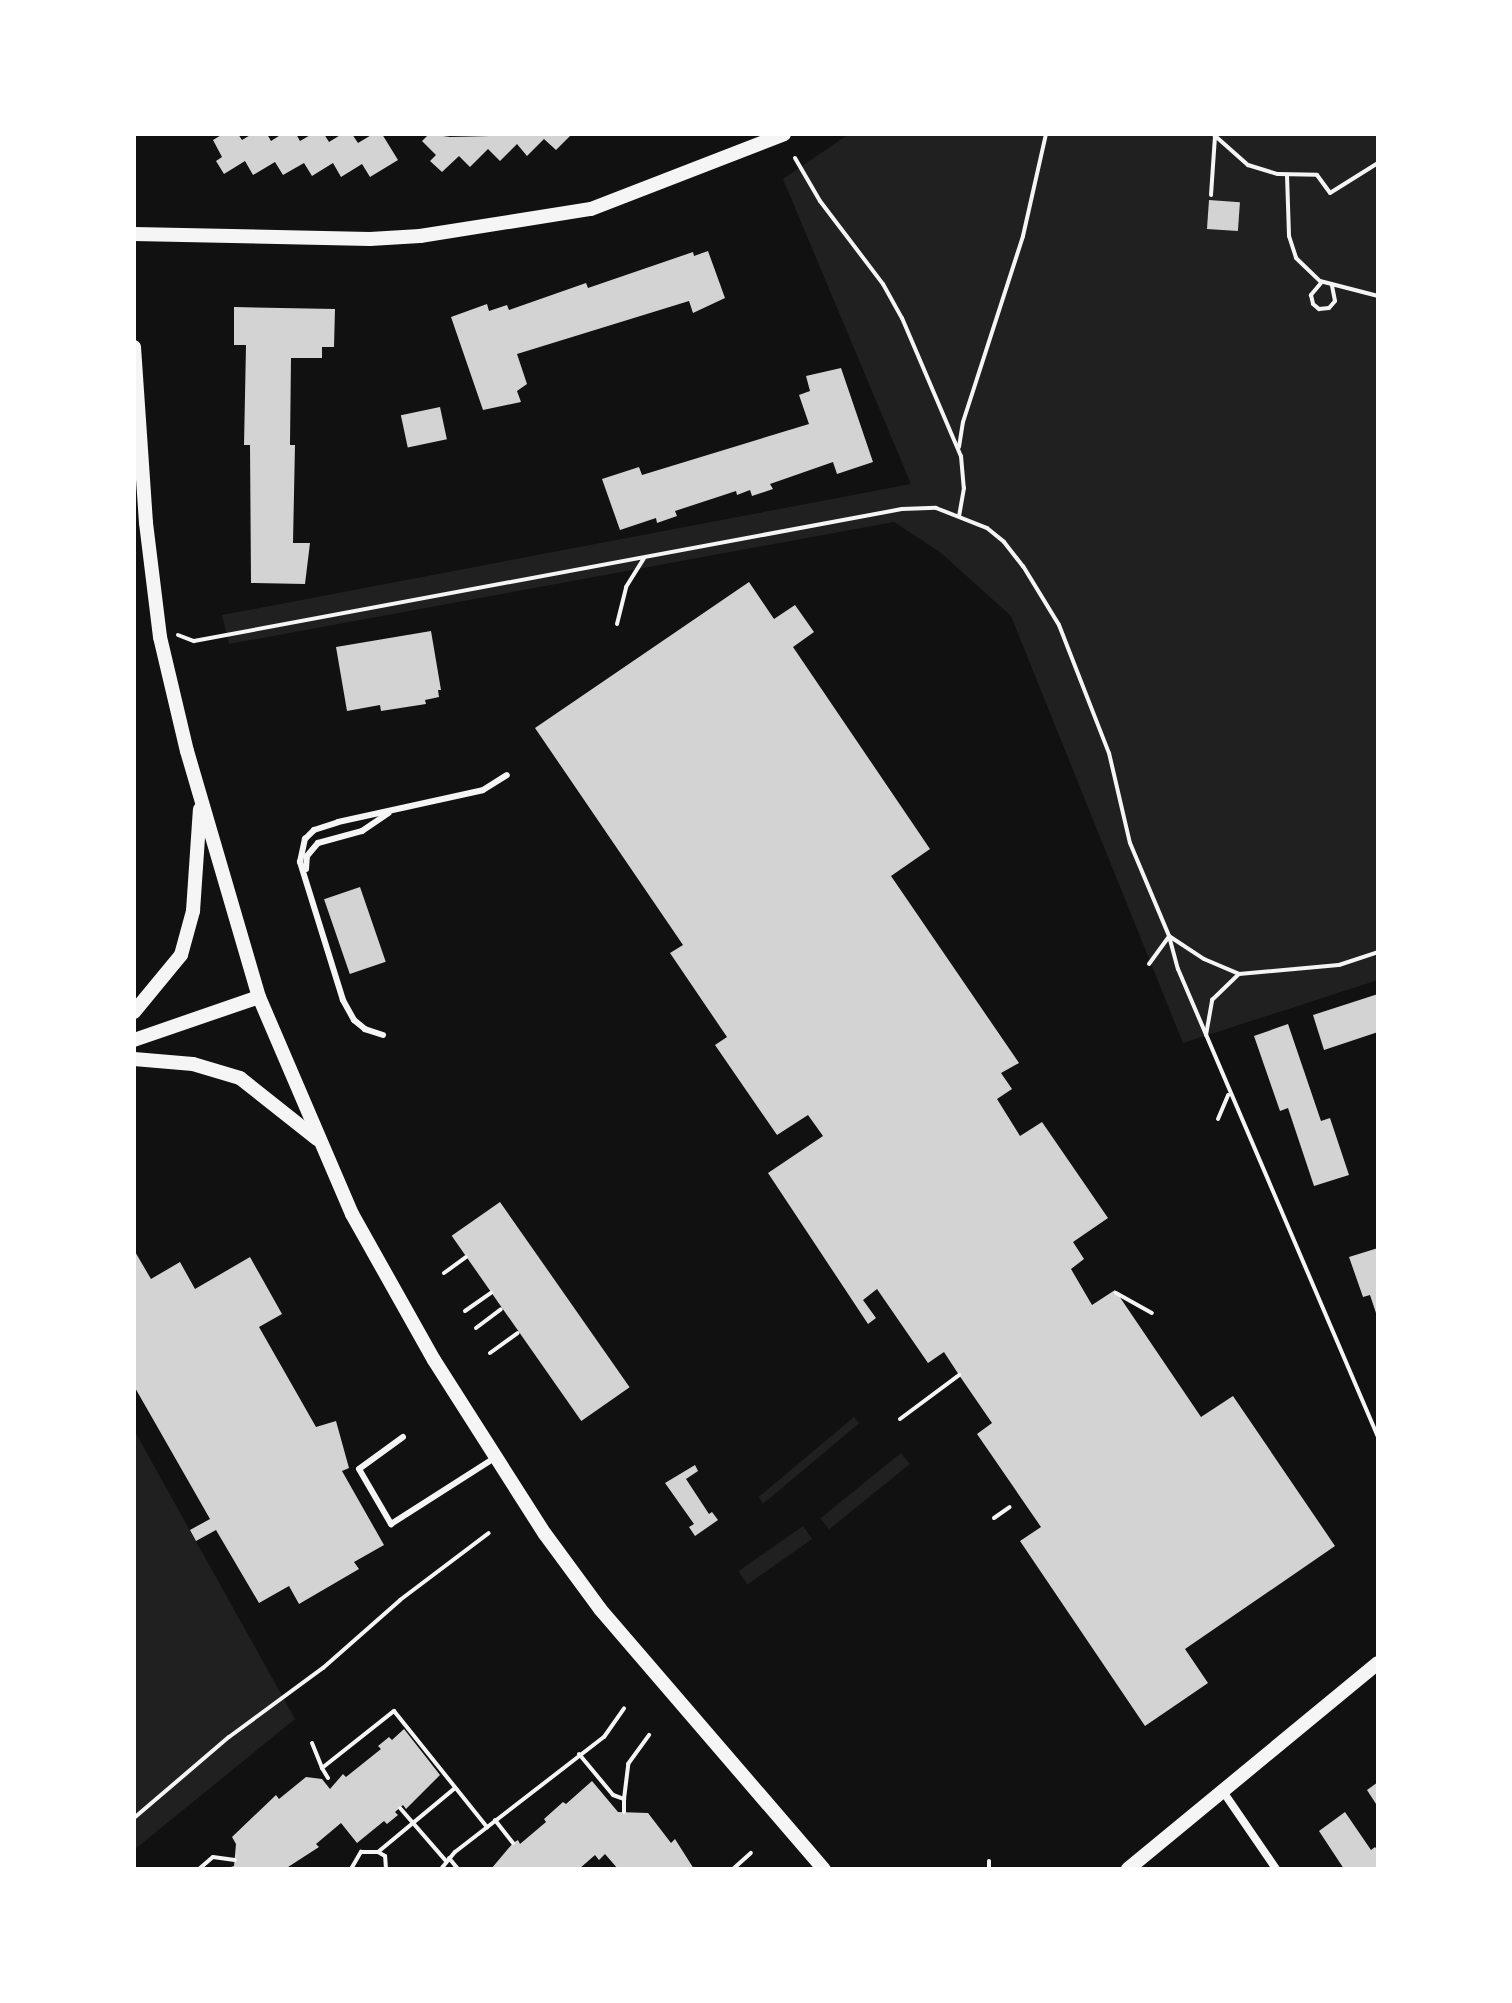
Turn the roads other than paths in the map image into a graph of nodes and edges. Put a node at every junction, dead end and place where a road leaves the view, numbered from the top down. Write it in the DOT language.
graph roads {
  1 [pos="784,134"];
  2 [pos="134,234"];
  3 [pos="134,347"];
  4 [pos="507,775"];
  5 [pos="201,801"];
  6 [pos="392,811"];
  7 [pos="310,896"];
  8 [pos="259,997"];
  9 [pos="134,1012"];
  10 [pos="383,1035"];
  11 [pos="134,1040"];
  12 [pos="134,1059"];
  13 [pos="321,1142"];
  14 [pos="403,1437"];
  15 [pos="496,1457"];
  16 [pos="1378,1663"];
  17 [pos="1221,1789"];
  18 [pos="824,1869"];
  19 [pos="1128,1869"];
  20 [pos="1276,1869"];
  1 -- 2 [label="street"];
  3 -- 5 [label="street"];
  4 -- 6 [label="lane"];
  5 -- 8 [label="street"];
  5 -- 9 [label="street"];
  6 -- 7 [label="lane"];
  6 -- 7 [label="lane"];
  7 -- 10 [label="lane"];
  8 -- 11 [label="street"];
  8 -- 13 [label="street"];
  12 -- 13 [label="street"];
  13 -- 15 [label="street"];
  14 -- 15 [label="lane"];
  15 -- 18 [label="street"];
  16 -- 17 [label="street"];
  17 -- 19 [label="street"];
  17 -- 20 [label="street"];
}
